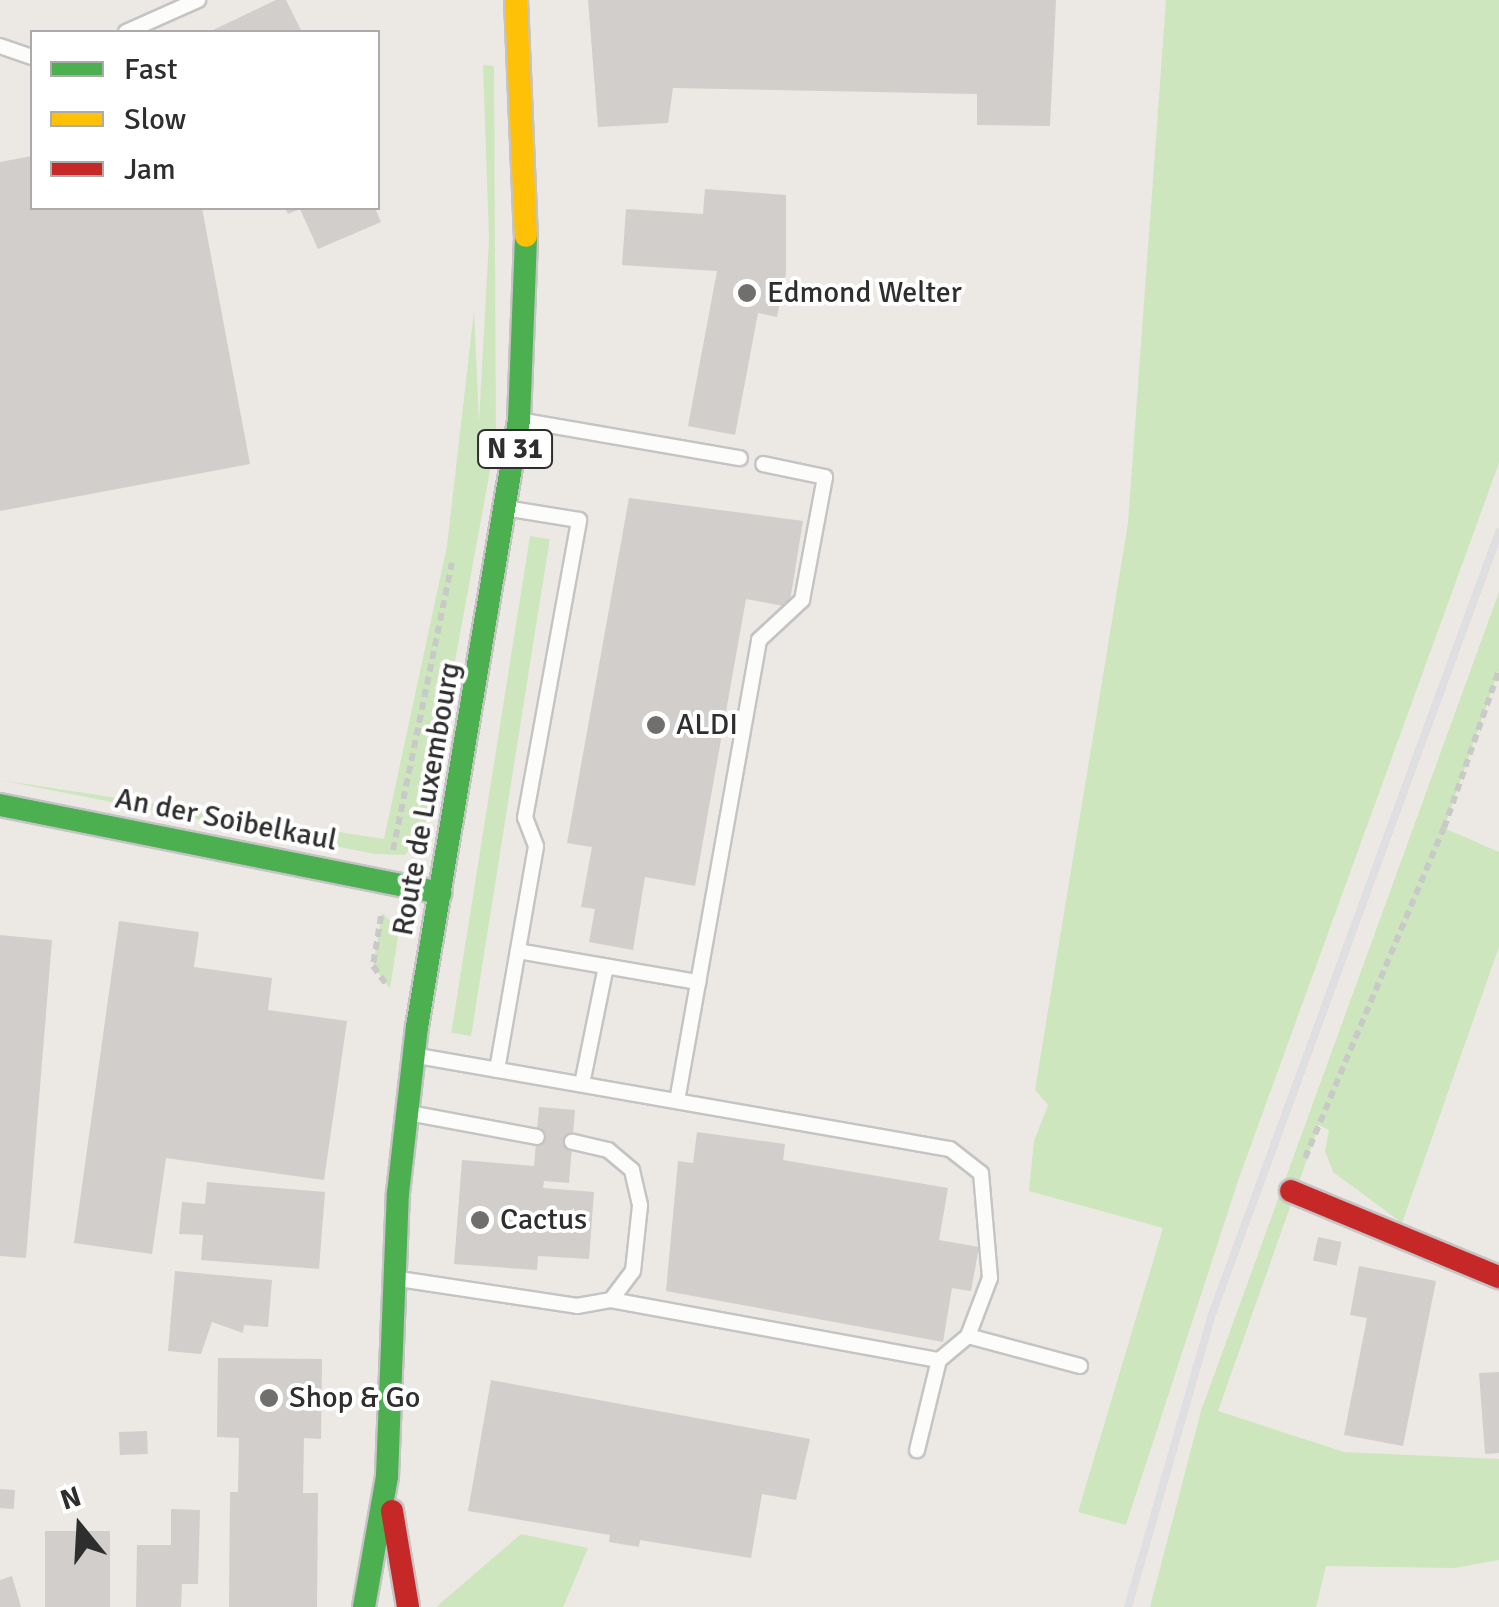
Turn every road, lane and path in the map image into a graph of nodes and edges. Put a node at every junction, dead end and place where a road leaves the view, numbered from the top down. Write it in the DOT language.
graph roads {
  1 [pos="198,0"];
  2 [pos="516,0"];
  3 [pos="130,30"];
  4 [pos="0,46"];
  5 [pos="30,56"];
  6 [pos="519,420"];
  7 [pos="740,458"];
  8 [pos="763,464"];
  9 [pos="508,508"];
  10 [pos="454,554"];
  11 [pos="1499,670"];
  12 [pos="0,805"];
  13 [pos="386,882"];
  14 [pos="440,893"];
  15 [pos="518,951"];
  16 [pos="606,966"];
  17 [pos="698,982"];
  18 [pos="414,1055"];
  19 [pos="497,1070"];
  20 [pos="582,1084"];
  21 [pos="677,1101"];
  22 [pos="407,1112"];
  23 [pos="536,1137"];
  24 [pos="572,1142"];
  25 [pos="1291,1192"];
  26 [pos="1499,1277"];
  27 [pos="393,1278"];
  28 [pos="611,1300"];
  29 [pos="968,1336"];
  30 [pos="940,1360"];
  31 [pos="1080,1366"];
  32 [pos="917,1450"];
  33 [pos="387,1476"];
  34 [pos="364,1607"];
  35 [pos="408,1607"];
  1 -- 3 [label="lane"];
  2 -- 6 [label="main road, Route de Luxembourg / N 31"];
  4 -- 5 [label="lane"];
  6 -- 7 [label="lane"];
  6 -- 9 [label="main road, Route de Luxembourg / N 31"];
  8 -- 17 [label="lane"];
  9 -- 14 [label="main road, Route de Luxembourg / N 31"];
  9 -- 15 [label="lane"];
  10 -- 13 [label="path"];
  11 -- 25 [label="path"];
  12 -- 13 [label="main road, An der Soibelkaul"];
  13 -- 14 [label="main road, An der Soibelkaul"];
  14 -- 18 [label="main road, Route de Luxembourg / N 31"];
  15 -- 16 [label="lane"];
  15 -- 19 [label="lane"];
  16 -- 17 [label="lane"];
  16 -- 20 [label="lane"];
  17 -- 21 [label="lane"];
  18 -- 19 [label="lane"];
  18 -- 22 [label="main road, Route de Luxembourg / N 31"];
  19 -- 20 [label="lane"];
  20 -- 21 [label="lane"];
  21 -- 29 [label="lane"];
  22 -- 23 [label="lane"];
  22 -- 27 [label="main road, Route de Luxembourg / N 31"];
  24 -- 28 [label="lane"];
  25 -- 26 [label="main road"];
  27 -- 28 [label="lane"];
  27 -- 33 [label="main road, Route de Luxembourg / N 31"];
  28 -- 30 [label="lane"];
  29 -- 30 [label="lane"];
  29 -- 31 [label="lane"];
  30 -- 32 [label="lane"];
  33 -- 34 [label="main road, Route de Luxembourg / N 31"];
  33 -- 35 [label="main road, N 31"];
}
